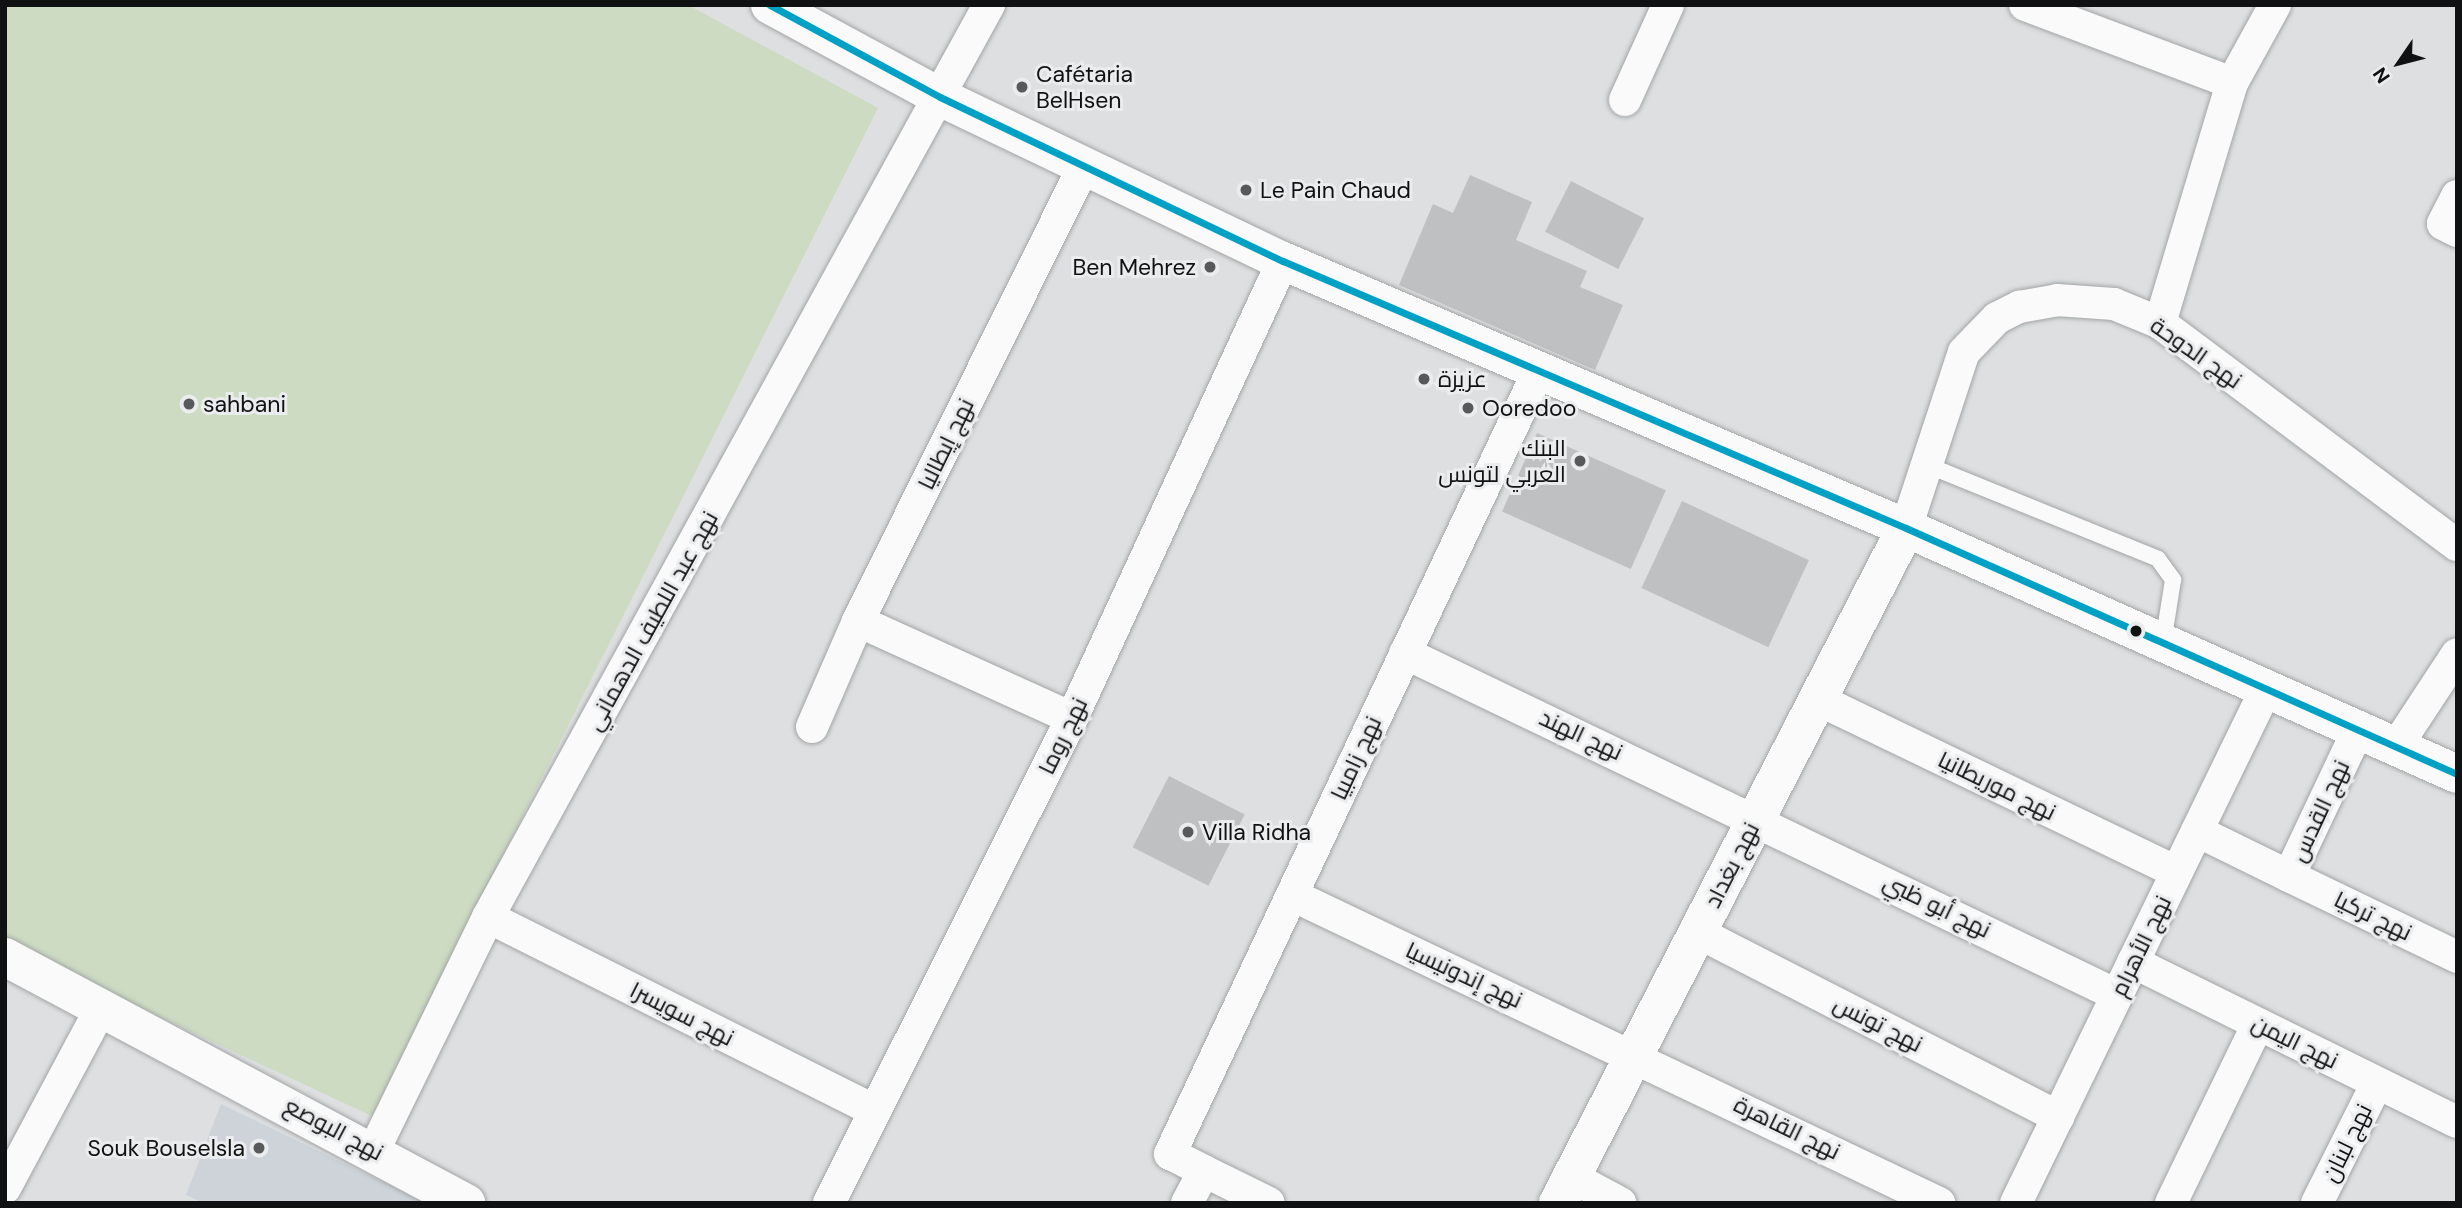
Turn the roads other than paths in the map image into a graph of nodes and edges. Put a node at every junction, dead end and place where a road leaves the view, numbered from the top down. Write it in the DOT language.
graph roads {
  1 [pos="770,5"];
  2 [pos="989,5"];
  3 [pos="1668,5"];
  4 [pos="2025,5"];
  5 [pos="2275,5"];
  6 [pos="2232,83"];
  7 [pos="940,97"];
  8 [pos="1625,100"];
  9 [pos="1085,164"];
  10 [pos="2457,196"];
  11 [pos="2457,231"];
  12 [pos="1283,261"];
  13 [pos="2160,323"];
  14 [pos="1539,370"];
  15 [pos="1927,465"];
  16 [pos="1906,528"];
  17 [pos="2457,545"];
  18 [pos="858,621"];
  19 [pos="2163,643"];
  20 [pos="1405,653"];
  21 [pos="2457,654"];
  22 [pos="2266,689"];
  23 [pos="1818,699"];
  24 [pos="1073,718"];
  25 [pos="812,727"];
  26 [pos="2358,730"];
  27 [pos="2396,747"];
  28 [pos="2457,774"];
  29 [pos="1756,817"];
  30 [pos="2197,831"];
  31 [pos="2176,872"];
  32 [pos="2289,876"];
  33 [pos="1292,895"];
  34 [pos="488,917"];
  35 [pos="1698,932"];
  36 [pos="5,957"];
  37 [pos="2457,957"];
  38 [pos="2133,962"];
  39 [pos="2117,995"];
  40 [pos="102,1006"];
  41 [pos="2258,1024"];
  42 [pos="1635,1054"];
  43 [pos="2377,1083"];
  44 [pos="875,1111"];
  45 [pos="2058,1116"];
  46 [pos="2457,1122"];
  47 [pos="374,1150"];
  48 [pos="1204,1171"];
  49 [pos="5,1188"];
  50 [pos="1565,1190"];
  51 [pos="466,1203"];
  52 [pos="829,1203"];
  53 [pos="1187,1203"];
  54 [pos="1269,1203"];
  55 [pos="1620,1203"];
  56 [pos="1939,1203"];
  57 [pos="2016,1203"];
  58 [pos="2171,1203"];
  59 [pos="2317,1203"];
  1 -- 7 [label="street"];
  2 -- 7 [label="street, نهج عبد اللطيف الدهماني"];
  3 -- 8 [label="street"];
  4 -- 6 [label="street"];
  5 -- 6 [label="street"];
  6 -- 13 [label="street"];
  7 -- 9 [label="street"];
  7 -- 34 [label="street, نهج عبد اللطيف الدهماني"];
  9 -- 12 [label="street"];
  9 -- 18 [label="street, نهج إيطاليا"];
  10 -- 11 [label="street"];
  12 -- 14 [label="street"];
  12 -- 24 [label="street, نهج روما"];
  13 -- 15 [label="street, نهج الدوحة"];
  13 -- 17 [label="street, نهج الدوحة"];
  14 -- 16 [label="street"];
  14 -- 20 [label="street, نهج زامبيا"];
  15 -- 16 [label="street, نهج الدوحة"];
  15 -- 19 [label="lane"];
  16 -- 19 [label="street"];
  16 -- 23 [label="street, نهج بغداد"];
  18 -- 24 [label="street"];
  18 -- 25 [label="street, نهج إيطاليا"];
  19 -- 22 [label="street"];
  20 -- 29 [label="street, نهج الهند"];
  20 -- 33 [label="street, نهج زامبيا"];
  21 -- 27 [label="street"];
  22 -- 26 [label="street"];
  22 -- 30 [label="street, نهج الأهرام"];
  23 -- 29 [label="street, نهج بغداد"];
  23 -- 31 [label="street, نهج موريطانيا"];
  24 -- 44 [label="street, نهج روما"];
  26 -- 27 [label="street"];
  26 -- 32 [label="street, نهج القدس"];
  27 -- 28 [label="street"];
  29 -- 35 [label="street, نهج بغداد"];
  29 -- 39 [label="street, نهج أبو ظبي"];
  30 -- 31 [label="street, نهج الأهرام"];
  30 -- 32 [label="street, نهج القدس"];
  31 -- 38 [label="street, نهج الأهرام"];
  32 -- 37 [label="street, نهج تركيا"];
  33 -- 42 [label="street, نهج إندونيسيا"];
  33 -- 48 [label="street, نهج زامبيا"];
  34 -- 44 [label="street, نهج سويسرا"];
  34 -- 47 [label="street, نهج عبد اللطيف الدهماني"];
  35 -- 42 [label="street, نهج بغداد"];
  35 -- 45 [label="street, نهج تونس"];
  36 -- 40 [label="street, نهج البوصع"];
  38 -- 39 [label="street, نهج الأهرام"];
  38 -- 41 [label="street, نهج اليمن"];
  39 -- 45 [label="street, نهج الأهرام"];
  40 -- 47 [label="street, نهج البوصع"];
  40 -- 49 [label="street"];
  41 -- 43 [label="street, نهج اليمن"];
  41 -- 58 [label="street"];
  42 -- 50 [label="street, نهج بغداد"];
  42 -- 56 [label="street, نهج القاهرة"];
  43 -- 46 [label="street, نهج اليمن"];
  43 -- 59 [label="street, نهج لبنان"];
  44 -- 52 [label="street, نهج روما"];
  45 -- 57 [label="street, نهج الأهرام"];
  47 -- 51 [label="street, نهج البوصع"];
  48 -- 53 [label="street"];
  48 -- 54 [label="street"];
  50 -- 55 [label="street"];
}
